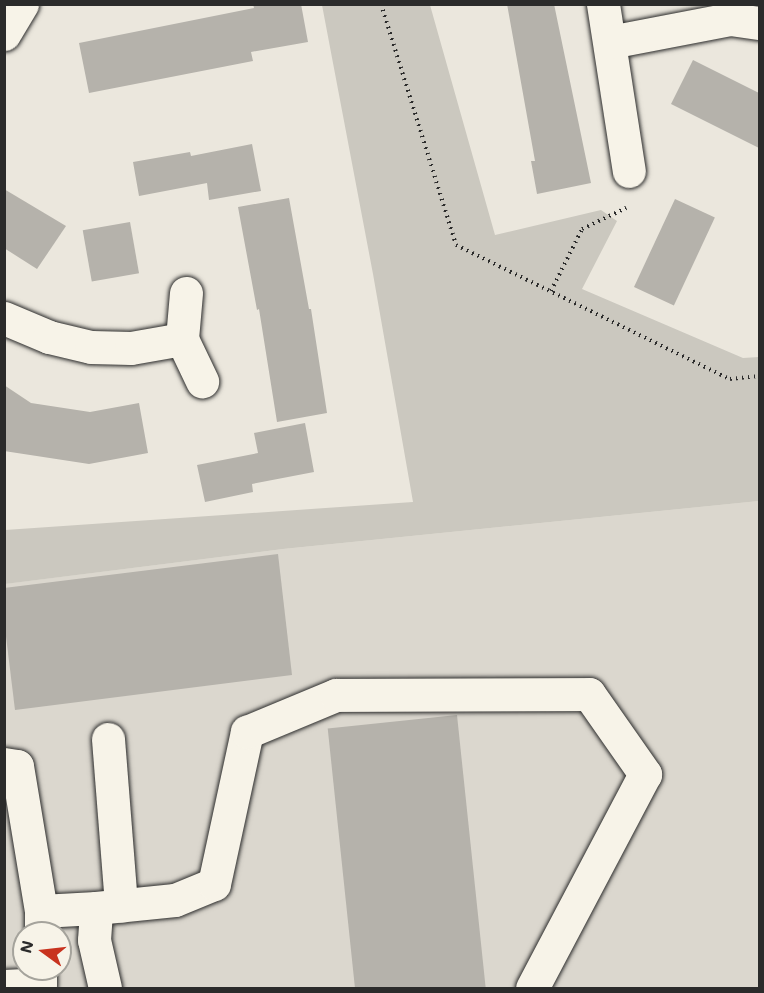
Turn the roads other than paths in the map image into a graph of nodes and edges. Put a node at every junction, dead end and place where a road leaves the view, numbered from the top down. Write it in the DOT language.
graph roads {
  1 [pos="22,4"];
  2 [pos="603,4"];
  3 [pos="759,23"];
  4 [pos="4,34"];
  5 [pos="610,42"];
  6 [pos="629,171"];
  7 [pos="186,293"];
  8 [pos="4,318"];
  9 [pos="182,339"];
  10 [pos="202,381"];
  11 [pos="108,740"];
  12 [pos="4,764"];
  13 [pos="108,906"];
  14 [pos="41,921"];
  15 [pos="45,921"];
  16 [pos="40,981"];
  17 [pos="4,986"];
  18 [pos="105,988"];
  19 [pos="532,988"];
  1 -- 4 [label="street"];
  2 -- 5 [label="street"];
  3 -- 5 [label="street"];
  5 -- 6 [label="street"];
  7 -- 9 [label="street"];
  8 -- 9 [label="street"];
  9 -- 10 [label="street"];
  11 -- 13 [label="street"];
  12 -- 14 [label="street"];
  13 -- 15 [label="street"];
  13 -- 18 [label="street"];
  13 -- 19 [label="street"];
  16 -- 17 [label="street"];
}
